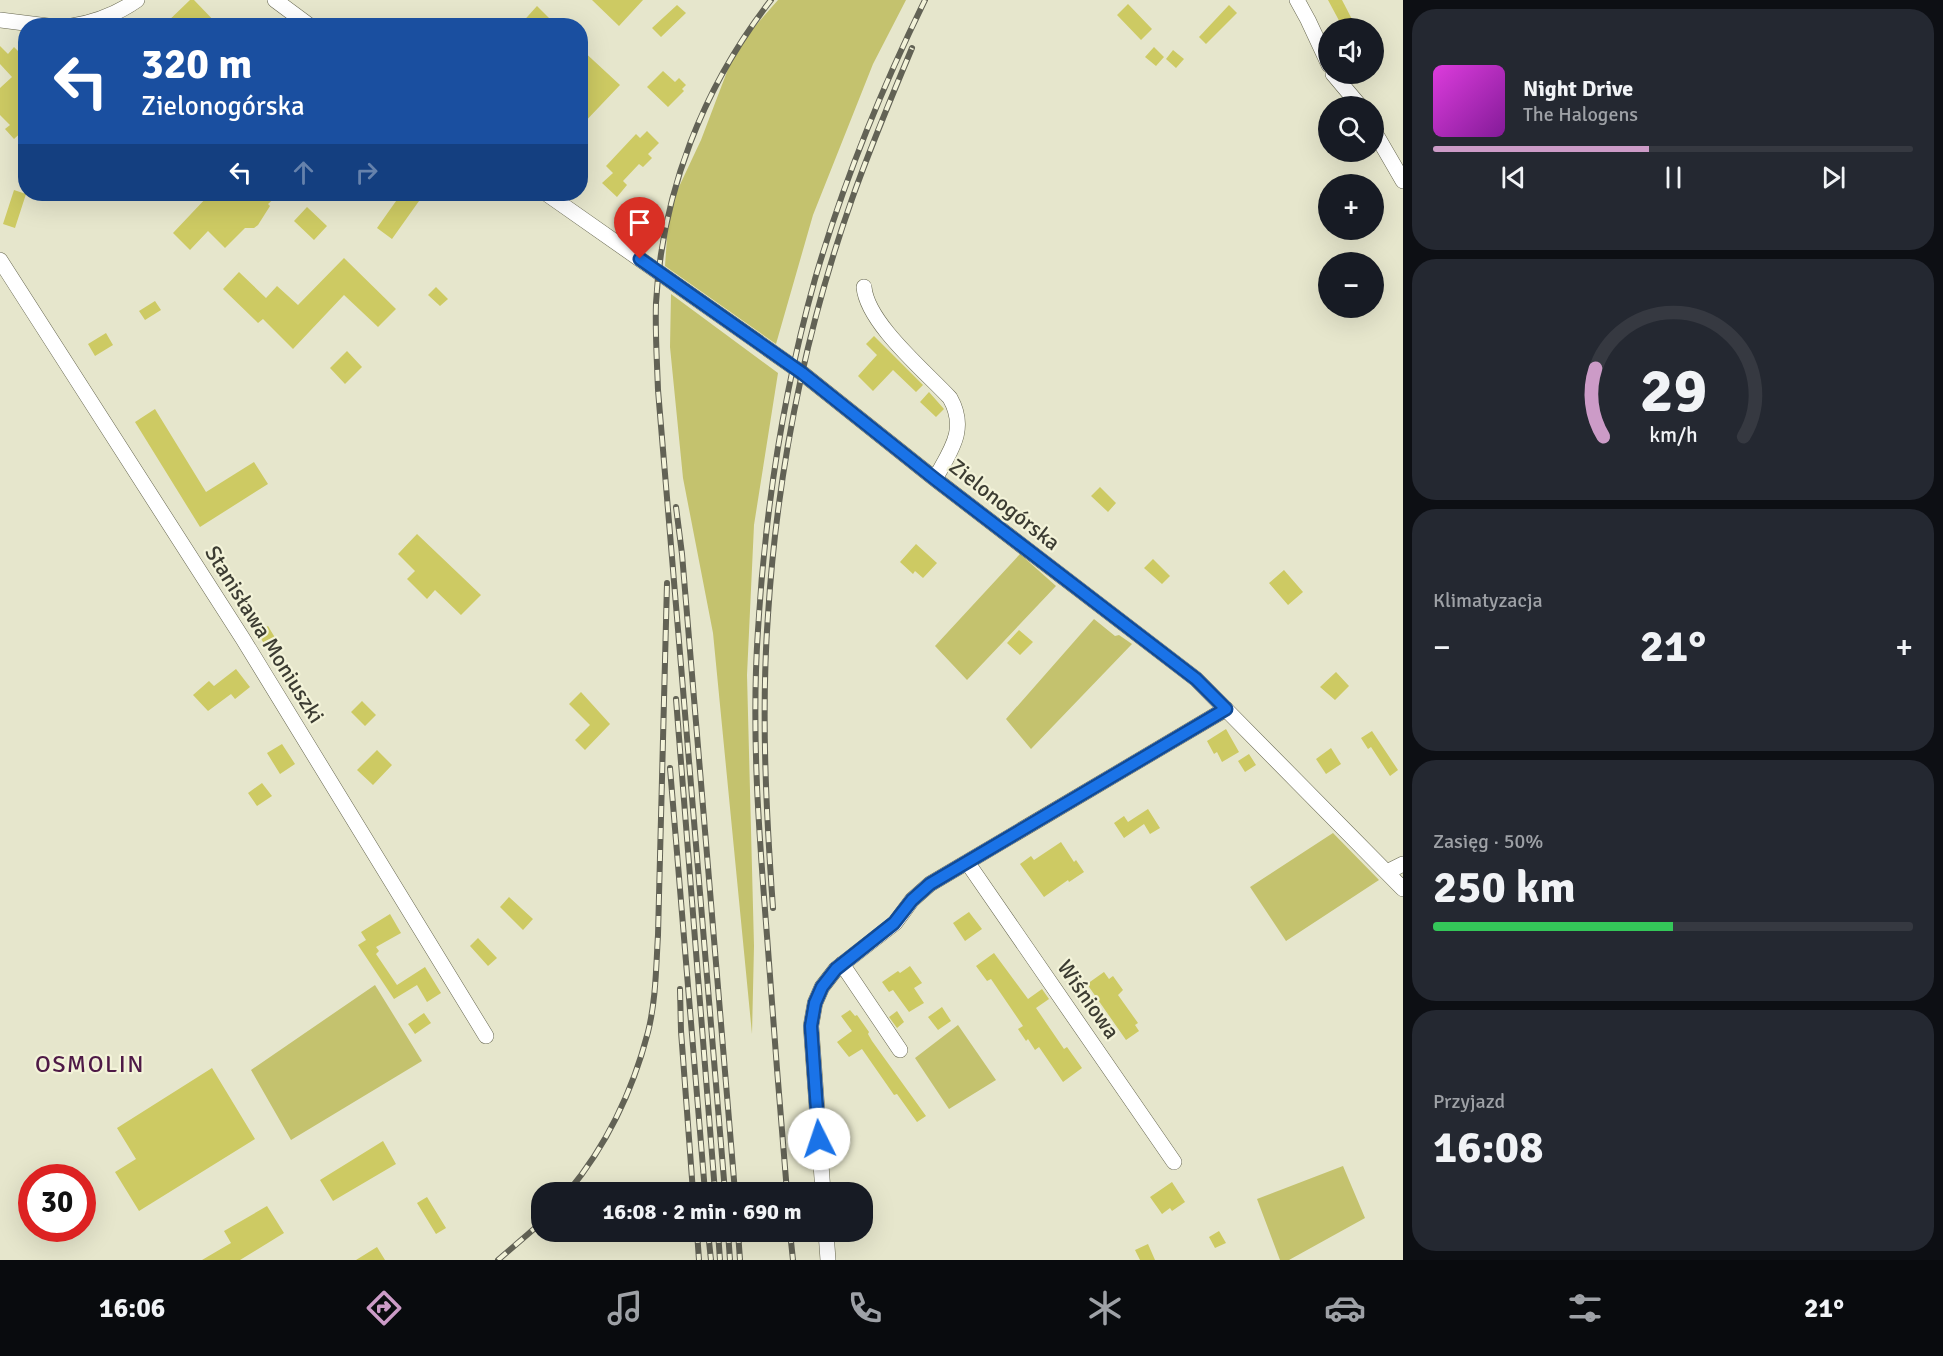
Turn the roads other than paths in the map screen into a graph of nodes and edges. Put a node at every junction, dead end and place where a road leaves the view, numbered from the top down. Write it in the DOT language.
graph roads {
  1 [pos="137,0"];
  2 [pos="274,0"];
  3 [pos="1297,0"];
  4 [pos="103,18"];
  5 [pos="299,18"];
  6 [pos="0,20"];
  7 [pos="18,22"];
  8 [pos="1318,41"];
  9 [pos="1341,84"];
  10 [pos="1352,96"];
  11 [pos="1384,148"];
  12 [pos="1403,181"];
  13 [pos="557,201"];
  14 [pos="0,260"];
  15 [pos="864,287"];
  16 [pos="935,479"];
  17 [pos="1226,709"];
  18 [pos="967,861"];
  19 [pos="1403,864"];
  20 [pos="1387,872"];
  21 [pos="1403,889"];
  22 [pos="843,964"];
  23 [pos="486,1036"];
  24 [pos="900,1050"];
  25 [pos="1174,1162"];
  26 [pos="822,1182"];
  27 [pos="827,1242"];
  28 [pos="828,1260"];
  1 -- 4 [label="street"];
  2 -- 5 [label="street"];
  3 -- 8 [label="street"];
  6 -- 7 [label="street"];
  9 -- 10 [label="street"];
  11 -- 12 [label="street"];
  13 -- 16 [label="street, Zielonogórska"];
  14 -- 23 [label="street, Stanisława Moniuszki"];
  15 -- 16 [label="street"];
  16 -- 17 [label="street, Zielonogórska"];
  17 -- 18 [label="street"];
  17 -- 20 [label="street, Zielonogórska"];
  18 -- 22 [label="street"];
  18 -- 25 [label="street, Wiśniowa"];
  19 -- 20 [label="street"];
  20 -- 21 [label="street, Zielonogórska"];
  22 -- 24 [label="street"];
  22 -- 26 [label="street"];
  27 -- 28 [label="street"];
}
